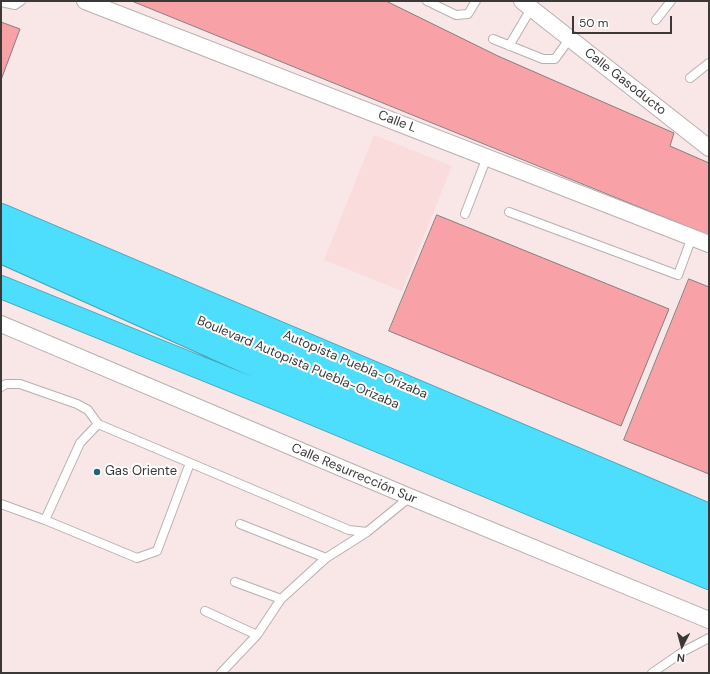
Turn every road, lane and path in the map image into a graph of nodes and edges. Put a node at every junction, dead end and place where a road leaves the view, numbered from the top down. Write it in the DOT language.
graph roads {
  1 [pos="21,1"];
  2 [pos="85,1"];
  3 [pos="427,1"];
  4 [pos="476,1"];
  5 [pos="671,1"];
  6 [pos="1,2"];
  7 [pos="527,4"];
  8 [pos="656,20"];
  9 [pos="570,38"];
  10 [pos="493,39"];
  11 [pos="509,46"];
  12 [pos="709,63"];
  13 [pos="690,78"];
  14 [pos="709,148"];
  15 [pos="487,157"];
  16 [pos="509,212"];
  17 [pos="465,214"];
  18 [pos="1,215"];
  19 [pos="1,233"];
  20 [pos="692,237"];
  21 [pos="709,244"];
  22 [pos="1,252"];
  23 [pos="1,287"];
  24 [pos="1,324"];
  25 [pos="1,387"];
  26 [pos="98,424"];
  27 [pos="190,463"];
  28 [pos="410,497"];
  29 [pos="593,497"];
  30 [pos="1,504"];
  31 [pos="709,515"];
  32 [pos="45,520"];
  33 [pos="240,524"];
  34 [pos="367,532"];
  35 [pos="709,533"];
  36 [pos="709,555"];
  37 [pos="326,558"];
  38 [pos="709,578"];
  39 [pos="235,582"];
  40 [pos="281,599"];
  41 [pos="205,611"];
  42 [pos="709,620"];
  43 [pos="257,635"];
  44 [pos="709,638"];
  45 [pos="221,673"];
  46 [pos="652,673"];
  1 -- 6 [label="lane"];
  2 -- 15 [label="street, Calle L"];
  3 -- 4 [label="lane"];
  5 -- 8 [label="lane"];
  7 -- 9 [label="street, Calle Gasoducto"];
  7 -- 11 [label="lane"];
  9 -- 11 [label="lane"];
  9 -- 14 [label="street, Calle Gasoducto"];
  10 -- 11 [label="lane"];
  12 -- 13 [label="lane"];
  15 -- 17 [label="lane"];
  15 -- 20 [label="street, Calle L"];
  16 -- 20 [label="lane"];
  18 -- 31 [label="highway, Autopista Puebla-Orizaba"];
  19 -- 29 [label="highway, Boulevard Autopista Puebla-Orizaba"];
  20 -- 21 [label="street, Calle L"];
  22 -- 29 [label="highway, Boulevard Autopista Puebla-Orizaba"];
  23 -- 38 [label="highway"];
  24 -- 28 [label="street, Calle Resurrección Sur"];
  25 -- 26 [label="lane"];
  26 -- 27 [label="lane"];
  26 -- 32 [label="lane"];
  27 -- 32 [label="lane"];
  27 -- 34 [label="lane"];
  28 -- 34 [label="lane"];
  28 -- 42 [label="street, Calle Resurrección Sur"];
  29 -- 35 [label="highway"];
  29 -- 36 [label="highway"];
  30 -- 32 [label="lane"];
  33 -- 37 [label="lane"];
  34 -- 37 [label="lane"];
  37 -- 40 [label="lane"];
  39 -- 40 [label="lane"];
  40 -- 43 [label="lane"];
  41 -- 43 [label="lane"];
  43 -- 45 [label="lane"];
  44 -- 46 [label="lane"];
}
